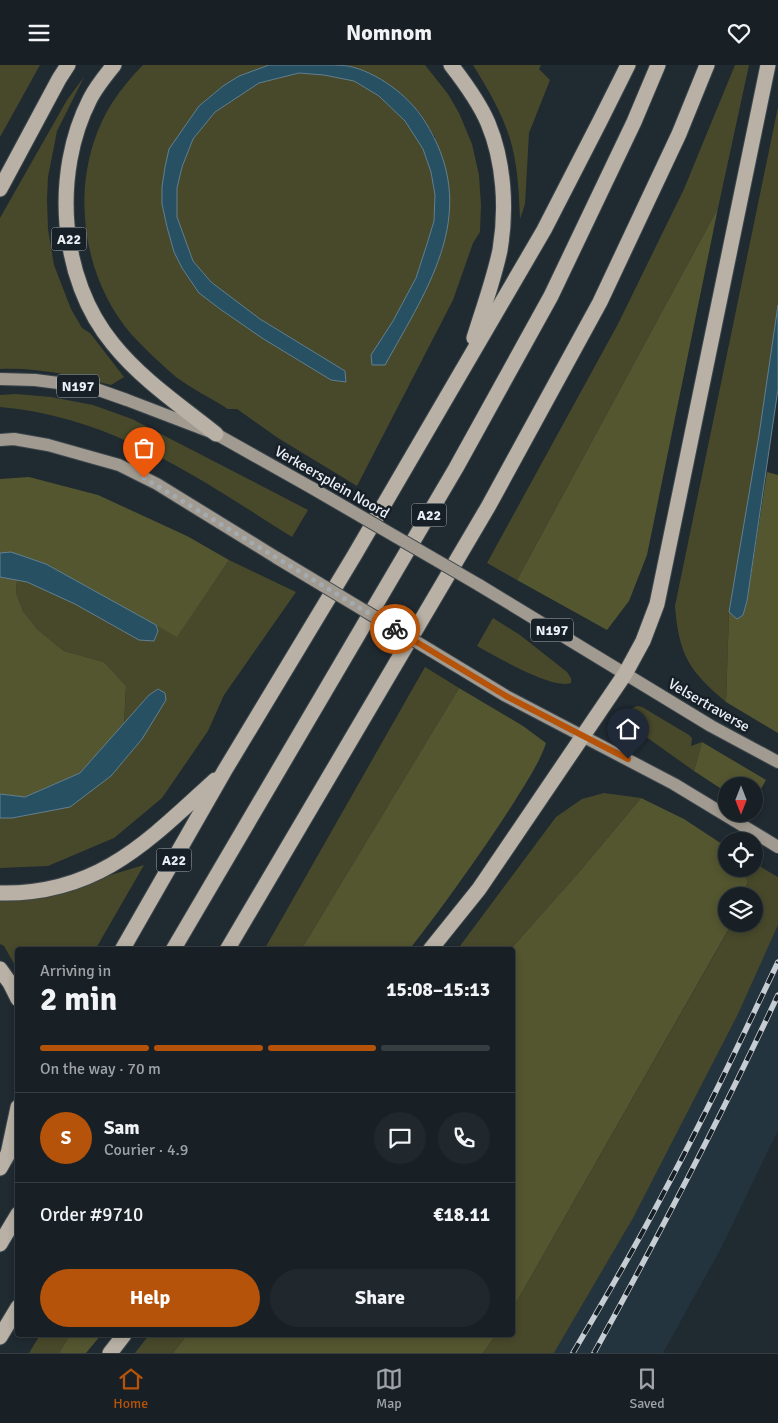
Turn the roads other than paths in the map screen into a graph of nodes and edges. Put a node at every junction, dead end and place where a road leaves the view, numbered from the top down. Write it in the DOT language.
graph roads {
  1 [pos="68,65"];
  2 [pos="114,65"];
  3 [pos="451,65"];
  4 [pos="628,65"];
  5 [pos="658,65"];
  6 [pos="707,65"];
  7 [pos="768,65"];
  8 [pos="0,189"];
  9 [pos="468,358"];
  10 [pos="0,379"];
  11 [pos="216,434"];
  12 [pos="0,440"];
  13 [pos="625,674"];
  14 [pos="582,735"];
  15 [pos="778,762"];
  16 [pos="225,770"];
  17 [pos="778,847"];
  18 [pos="0,893"];
  19 [pos="124,947"];
  20 [pos="175,947"];
  21 [pos="229,947"];
  22 [pos="432,947"];
  23 [pos="0,969"];
  24 [pos="15,993"];
  25 [pos="15,1121"];
  26 [pos="15,1141"];
  27 [pos="8,1154"];
  28 [pos="0,1167"];
  29 [pos="15,1219"];
  30 [pos="0,1244"];
  31 [pos="15,1312"];
  32 [pos="0,1337"];
  33 [pos="122,1337"];
  34 [pos="110,1353"];
  1 -- 8 [label="highway"];
  2 -- 11 [label="highway, A22"];
  3 -- 9 [label="highway, A22"];
  4 -- 9 [label="highway, A22"];
  5 -- 20 [label="highway, A22"];
  6 -- 21 [label="highway"];
  7 -- 13 [label="highway"];
  9 -- 16 [label="highway, A22"];
  10 -- 11 [label="main road, Verkeersplein Noord / N197"];
  11 -- 13 [label="main road, Verkeersplein Noord / N197, bridge"];
  12 -- 14 [label="main road, bridge"];
  13 -- 14 [label="highway"];
  13 -- 15 [label="main road, Velsertraverse / N197"];
  14 -- 17 [label="main road"];
  14 -- 22 [label="highway"];
  16 -- 18 [label="highway, A22"];
  16 -- 19 [label="highway, A22"];
  23 -- 24 [label="highway"];
  25 -- 27 [label="highway"];
  26 -- 27 [label="highway"];
  27 -- 28 [label="highway"];
  29 -- 30 [label="highway"];
  31 -- 32 [label="highway"];
  33 -- 34 [label="highway"];
}
